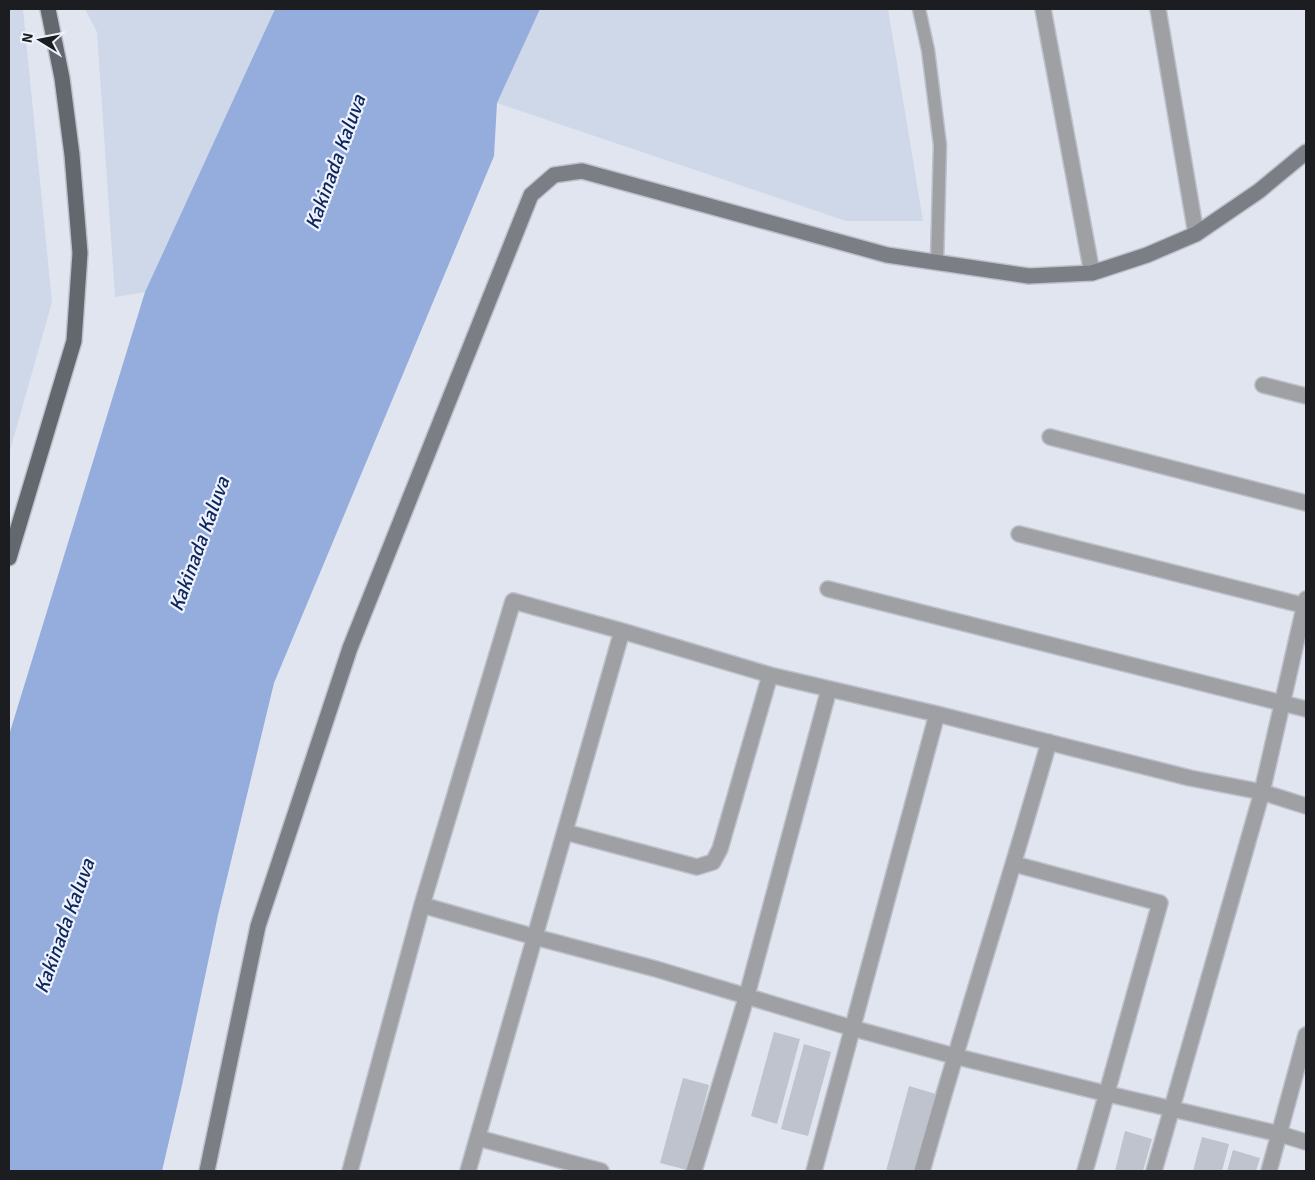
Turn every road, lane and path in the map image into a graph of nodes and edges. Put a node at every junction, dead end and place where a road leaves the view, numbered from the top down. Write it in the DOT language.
graph roads {
  1 [pos="48,9"];
  2 [pos="919,9"];
  3 [pos="1043,9"];
  4 [pos="1158,9"];
  5 [pos="1306,152"];
  6 [pos="1196,234"];
  7 [pos="937,263"];
  8 [pos="1092,273"];
  9 [pos="1263,385"];
  10 [pos="1306,396"];
  11 [pos="1050,436"];
  12 [pos="1306,503"];
  13 [pos="1019,534"];
  14 [pos="9,558"];
  15 [pos="828,588"];
  16 [pos="1306,603"];
  17 [pos="622,631"];
  18 [pos="770,675"];
  19 [pos="829,688"];
  20 [pos="1282,702"];
  21 [pos="1306,710"];
  22 [pos="937,714"];
  23 [pos="1048,742"];
  24 [pos="1262,792"];
  25 [pos="1306,806"];
  26 [pos="565,832"];
  27 [pos="1014,864"];
  28 [pos="422,905"];
  29 [pos="535,937"];
  30 [pos="747,995"];
  31 [pos="852,1028"];
  32 [pos="1306,1035"];
  33 [pos="954,1056"];
  34 [pos="1108,1094"];
  35 [pos="1172,1108"];
  36 [pos="1280,1134"];
  37 [pos="478,1138"];
  38 [pos="1306,1142"];
  39 [pos="207,1171"];
  40 [pos="350,1171"];
  41 [pos="468,1171"];
  42 [pos="601,1171"];
  43 [pos="694,1171"];
  44 [pos="814,1171"];
  45 [pos="922,1171"];
  46 [pos="1085,1171"];
  47 [pos="1154,1171"];
  48 [pos="1269,1171"];
  1 -- 14 [label="main road"];
  2 -- 7 [label="lane"];
  3 -- 8 [label="street"];
  4 -- 6 [label="street"];
  5 -- 6 [label="street"];
  6 -- 8 [label="street"];
  7 -- 8 [label="street"];
  7 -- 39 [label="street"];
  9 -- 10 [label="street"];
  11 -- 12 [label="street"];
  13 -- 16 [label="street"];
  15 -- 20 [label="street"];
  16 -- 20 [label="street"];
  17 -- 18 [label="street"];
  17 -- 26 [label="street"];
  17 -- 28 [label="street"];
  18 -- 19 [label="street"];
  18 -- 26 [label="street"];
  19 -- 22 [label="street"];
  19 -- 30 [label="street"];
  20 -- 21 [label="street"];
  20 -- 24 [label="street"];
  22 -- 23 [label="street"];
  22 -- 31 [label="street"];
  23 -- 24 [label="street"];
  23 -- 27 [label="street"];
  24 -- 25 [label="street"];
  24 -- 35 [label="street"];
  26 -- 29 [label="street"];
  27 -- 33 [label="street"];
  27 -- 34 [label="street"];
  28 -- 29 [label="street"];
  28 -- 40 [label="street"];
  29 -- 30 [label="street"];
  29 -- 37 [label="street"];
  30 -- 31 [label="street"];
  30 -- 43 [label="street"];
  31 -- 33 [label="street"];
  31 -- 44 [label="street"];
  32 -- 36 [label="street"];
  33 -- 34 [label="street"];
  33 -- 45 [label="street"];
  34 -- 35 [label="street"];
  34 -- 46 [label="street"];
  35 -- 36 [label="street"];
  35 -- 47 [label="street"];
  36 -- 38 [label="street"];
  36 -- 48 [label="street"];
  37 -- 41 [label="street"];
  37 -- 42 [label="street"];
}
